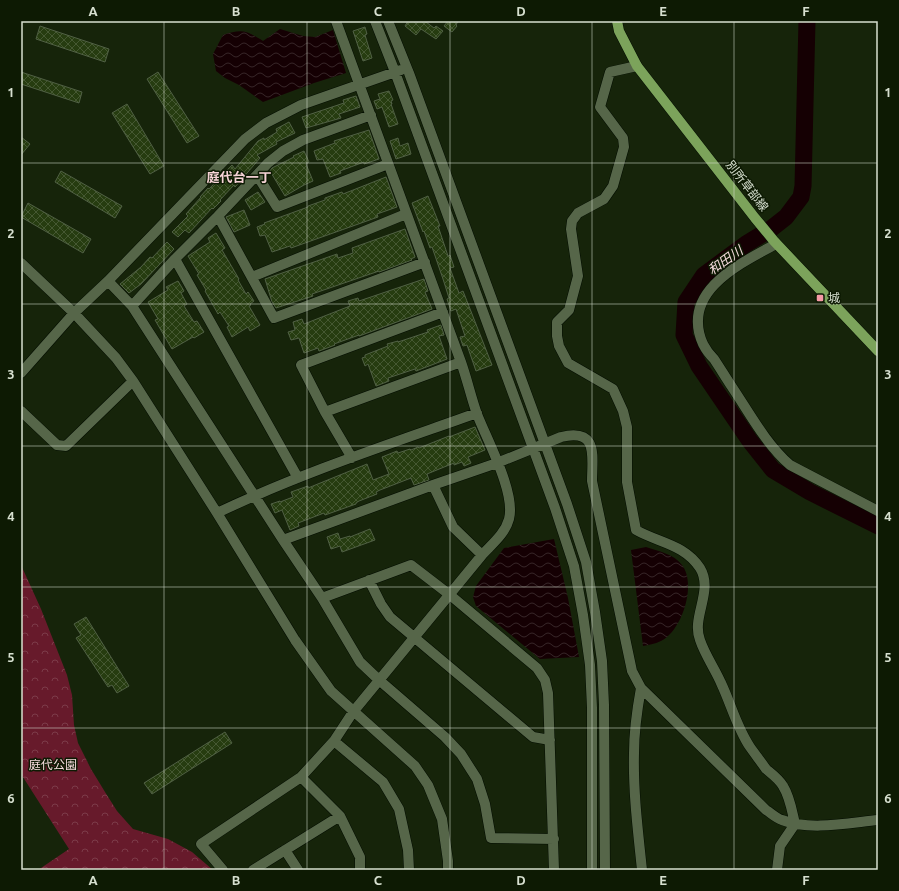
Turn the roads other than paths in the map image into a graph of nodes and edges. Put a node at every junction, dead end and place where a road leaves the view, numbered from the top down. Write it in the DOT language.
graph roads {
  1 [pos="336,21"];
  2 [pos="375,21"];
  3 [pos="388,21"];
  4 [pos="617,21"];
  5 [pos="637,66"];
  6 [pos="407,68"];
  7 [pos="395,72"];
  8 [pos="359,83"];
  9 [pos="371,115"];
  10 [pos="388,164"];
  11 [pos="257,175"];
  12 [pos="406,214"];
  13 [pos="218,216"];
  14 [pos="775,242"];
  15 [pos="175,259"];
  16 [pos="425,262"];
  17 [pos="21,263"];
  18 [pos="252,277"];
  19 [pos="108,281"];
  20 [pos="132,306"];
  21 [pos="443,312"];
  22 [pos="74,313"];
  23 [pos="878,351"];
  24 [pos="461,362"];
  25 [pos="21,372"];
  26 [pos="133,381"];
  27 [pos="21,411"];
  28 [pos="325,412"];
  29 [pos="477,413"];
  30 [pos="545,443"];
  31 [pos="533,448"];
  32 [pos="352,458"];
  33 [pos="498,463"];
  34 [pos="298,478"];
  35 [pos="433,485"];
  36 [pos="255,495"];
  37 [pos="878,511"];
  38 [pos="217,513"];
  39 [pos="283,540"];
  40 [pos="482,555"];
  41 [pos="369,580"];
  42 [pos="450,595"];
  43 [pos="322,598"];
  44 [pos="414,637"];
  45 [pos="379,680"];
  46 [pos="641,688"];
  47 [pos="353,712"];
  48 [pos="550,740"];
  49 [pos="334,741"];
  50 [pos="302,777"];
  51 [pos="340,816"];
  52 [pos="878,820"];
  53 [pos="795,824"];
  54 [pos="554,839"];
  55 [pos="285,850"];
  56 [pos="224,870"];
  57 [pos="253,870"];
  58 [pos="298,870"];
  59 [pos="360,870"];
  60 [pos="409,870"];
  61 [pos="448,870"];
  62 [pos="554,870"];
  63 [pos="592,870"];
  64 [pos="604,870"];
  65 [pos="642,870"];
  66 [pos="777,870"];
  1 -- 8 [label="street"];
  2 -- 7 [label="street"];
  3 -- 6 [label="street"];
  4 -- 5 [label="main road, 別所草部線"];
  5 -- 14 [label="main road, 別所草部線"];
  5 -- 53 [label="street"];
  6 -- 7 [label="street"];
  6 -- 30 [label="street"];
  7 -- 8 [label="street"];
  7 -- 31 [label="street"];
  8 -- 9 [label="street"];
  8 -- 19 [label="street"];
  9 -- 10 [label="street"];
  9 -- 11 [label="street"];
  10 -- 11 [label="street"];
  10 -- 12 [label="street"];
  11 -- 13 [label="street"];
  12 -- 16 [label="street"];
  12 -- 18 [label="street"];
  13 -- 15 [label="street"];
  13 -- 18 [label="street"];
  14 -- 23 [label="main road, 別所草部線"];
  14 -- 37 [label="street"];
  15 -- 20 [label="street"];
  15 -- 34 [label="street"];
  16 -- 18 [label="street"];
  16 -- 21 [label="street"];
  17 -- 22 [label="street"];
  19 -- 20 [label="street"];
  19 -- 22 [label="street"];
  20 -- 36 [label="street"];
  21 -- 24 [label="street"];
  21 -- 28 [label="street"];
  22 -- 25 [label="street"];
  22 -- 26 [label="street"];
  24 -- 28 [label="street"];
  24 -- 29 [label="street"];
  26 -- 27 [label="street"];
  26 -- 38 [label="street"];
  28 -- 32 [label="street"];
  29 -- 32 [label="street"];
  29 -- 33 [label="street"];
  30 -- 31 [label="street"];
  30 -- 46 [label="street"];
  30 -- 64 [label="street"];
  31 -- 33 [label="street"];
  31 -- 63 [label="street"];
  32 -- 34 [label="street"];
  33 -- 35 [label="street"];
  33 -- 40 [label="street"];
  34 -- 36 [label="street"];
  35 -- 39 [label="street"];
  35 -- 40 [label="street"];
  36 -- 38 [label="street"];
  36 -- 39 [label="street"];
  38 -- 47 [label="street"];
  39 -- 43 [label="street"];
  40 -- 42 [label="street"];
  41 -- 42 [label="street"];
  41 -- 43 [label="street"];
  41 -- 44 [label="street"];
  42 -- 44 [label="street"];
  42 -- 48 [label="street"];
  43 -- 45 [label="street"];
  44 -- 45 [label="street"];
  44 -- 48 [label="street"];
  45 -- 47 [label="street"];
  45 -- 54 [label="street"];
  46 -- 53 [label="street"];
  46 -- 65 [label="street"];
  47 -- 49 [label="street"];
  47 -- 61 [label="street"];
  48 -- 54 [label="street"];
  49 -- 50 [label="street"];
  49 -- 60 [label="street"];
  50 -- 51 [label="street"];
  50 -- 56 [label="street"];
  51 -- 55 [label="street"];
  51 -- 59 [label="street"];
  52 -- 53 [label="street"];
  53 -- 66 [label="street"];
  54 -- 62 [label="street"];
  55 -- 57 [label="street"];
  55 -- 58 [label="street"];
}
